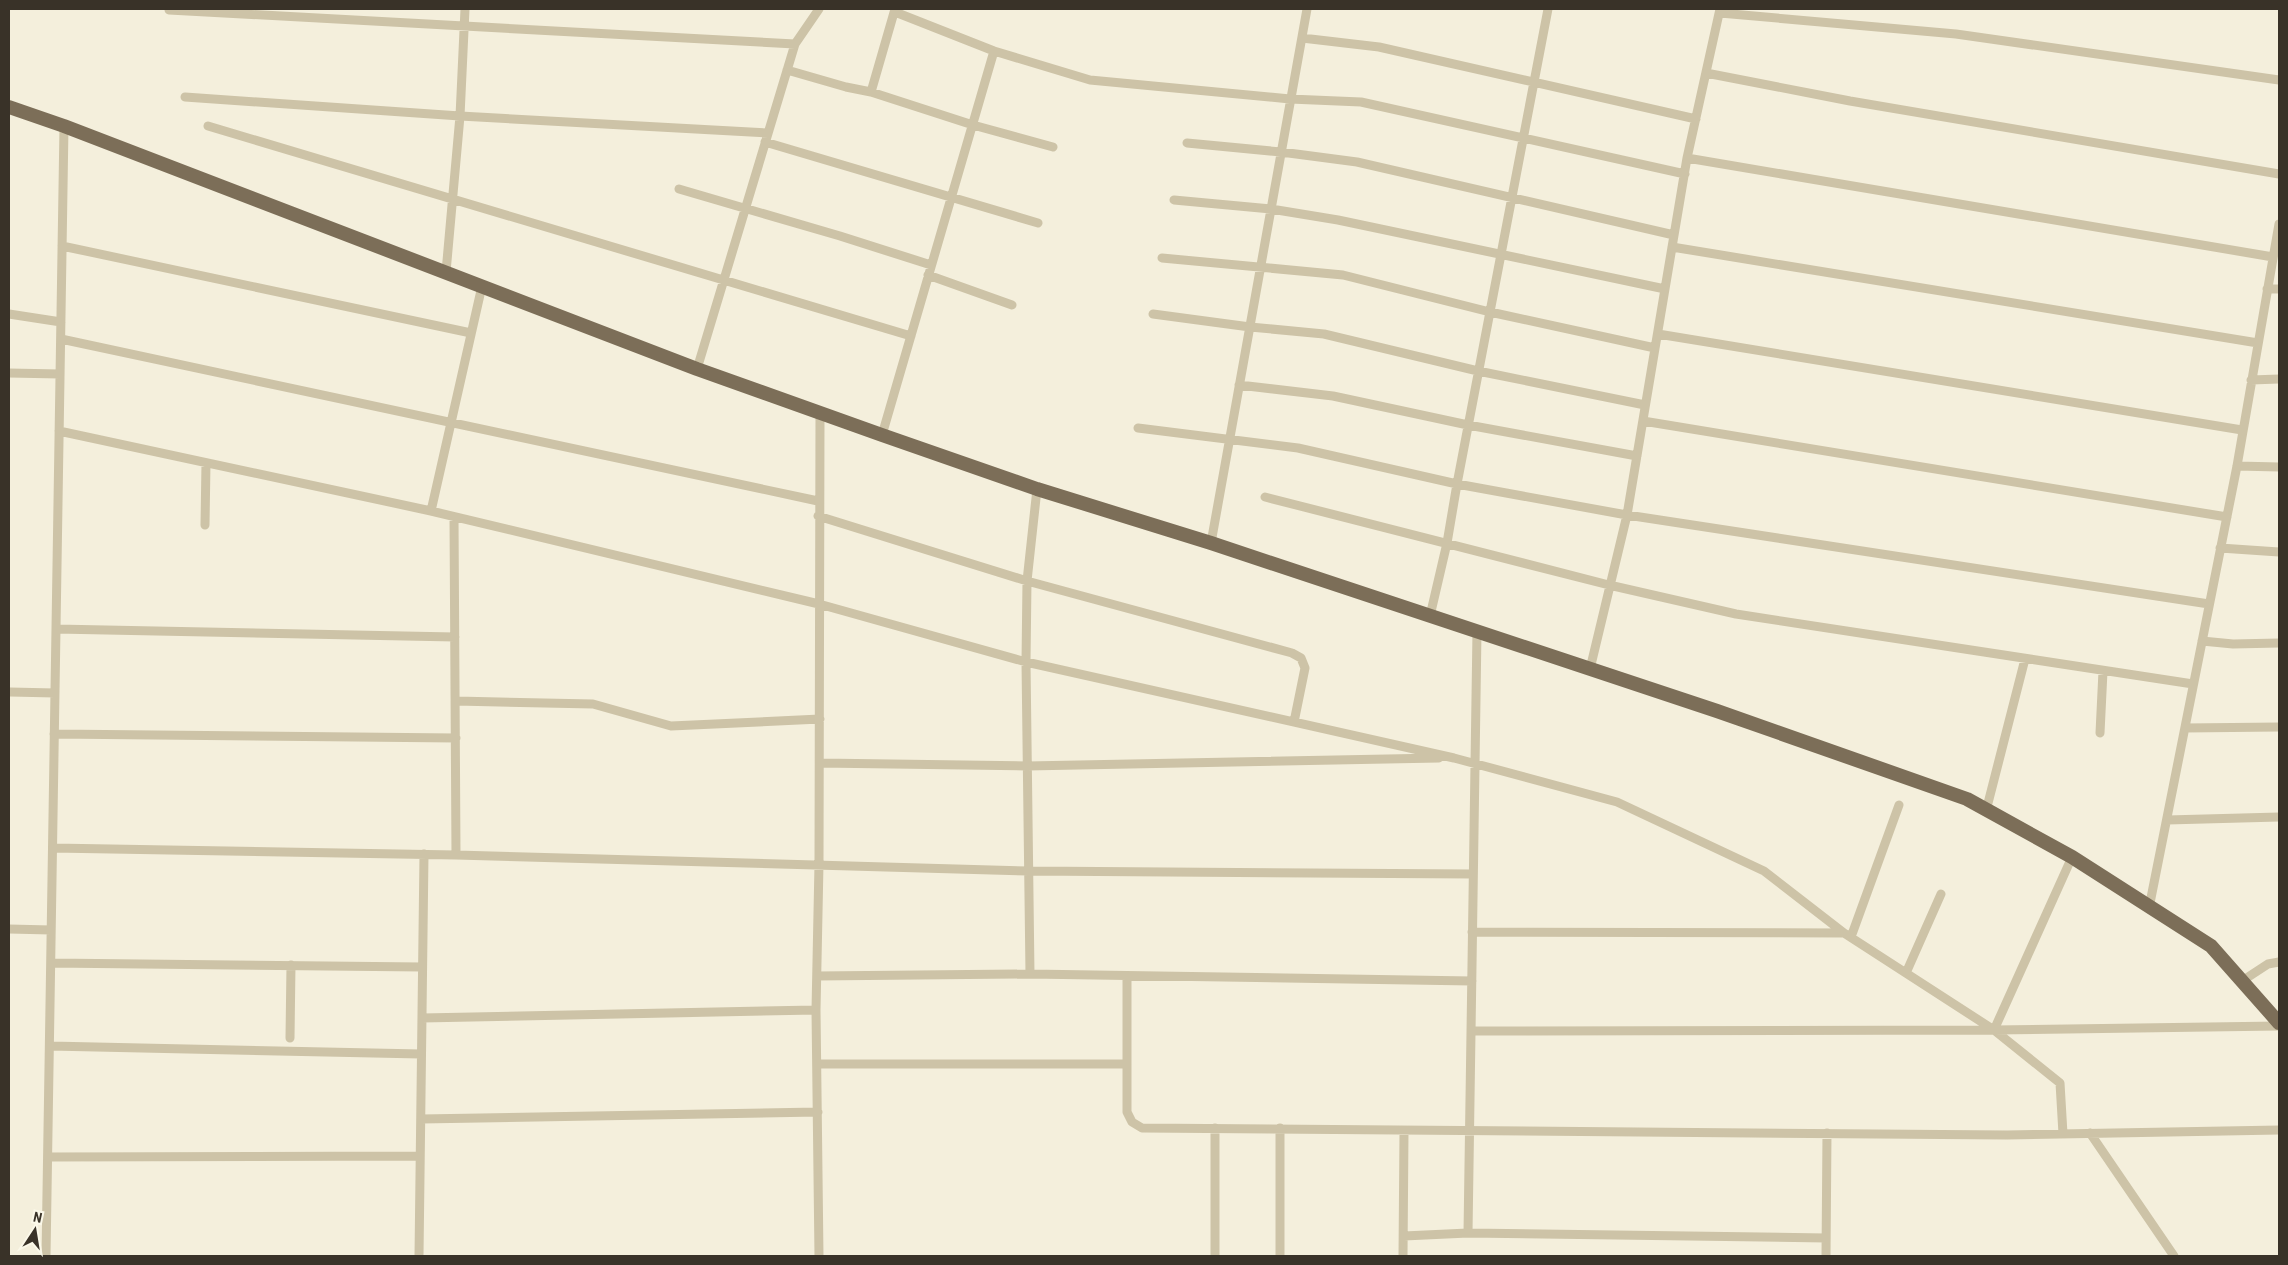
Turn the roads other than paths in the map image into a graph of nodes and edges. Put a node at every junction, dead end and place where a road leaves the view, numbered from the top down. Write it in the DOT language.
graph roads {
  1 [pos="465,9"];
  2 [pos="819,9"];
  3 [pos="1307,9"];
  4 [pos="1548,9"];
  5 [pos="169,10"];
  6 [pos="895,10"];
  7 [pos="1720,11"];
  8 [pos="464,27"];
  9 [pos="1302,38"];
  10 [pos="795,44"];
  11 [pos="994,51"];
  12 [pos="787,70"];
  13 [pos="1706,73"];
  14 [pos="2279,80"];
  15 [pos="1534,82"];
  16 [pos="871,92"];
  17 [pos="185,97"];
  18 [pos="1290,99"];
  19 [pos="9,107"];
  20 [pos="460,116"];
  21 [pos="1696,119"];
  22 [pos="64,126"];
  23 [pos="208,126"];
  24 [pos="973,126"];
  25 [pos="767,137"];
  26 [pos="1524,138"];
  27 [pos="1187,143"];
  28 [pos="1053,147"];
  29 [pos="1281,152"];
  30 [pos="1687,158"];
  31 [pos="1685,174"];
  32 [pos="2279,174"];
  33 [pos="679,189"];
  34 [pos="951,197"];
  35 [pos="1512,197"];
  36 [pos="452,199"];
  37 [pos="1174,200"];
  38 [pos="745,208"];
  39 [pos="1271,209"];
  40 [pos="1038,223"];
  41 [pos="2279,224"];
  42 [pos="1674,234"];
  43 [pos="62,246"];
  44 [pos="1672,247"];
  45 [pos="1501,254"];
  46 [pos="2273,257"];
  47 [pos="1162,258"];
  48 [pos="931,265"];
  49 [pos="1260,268"];
  50 [pos="446,272"];
  51 [pos="928,275"];
  52 [pos="723,280"];
  53 [pos="482,286"];
  54 [pos="2279,289"];
  55 [pos="1665,290"];
  56 [pos="2268,290"];
  57 [pos="1012,305"];
  58 [pos="1490,312"];
  59 [pos="9,314"];
  60 [pos="1153,314"];
  61 [pos="61,322"];
  62 [pos="1250,327"];
  63 [pos="471,333"];
  64 [pos="1658,334"];
  65 [pos="911,336"];
  66 [pos="61,339"];
  67 [pos="2258,343"];
  68 [pos="1655,348"];
  69 [pos="697,369"];
  70 [pos="1478,371"];
  71 [pos="9,373"];
  72 [pos="60,374"];
  73 [pos="2251,380"];
  74 [pos="2279,380"];
  75 [pos="1239,385"];
  76 [pos="1645,406"];
  77 [pos="820,413"];
  78 [pos="1643,421"];
  79 [pos="451,422"];
  80 [pos="1468,425"];
  81 [pos="1138,428"];
  82 [pos="2242,430"];
  83 [pos="59,431"];
  84 [pos="882,435"];
  85 [pos="1230,438"];
  86 [pos="1637,456"];
  87 [pos="206,463"];
  88 [pos="2237,466"];
  89 [pos="2279,467"];
  90 [pos="1457,484"];
  91 [pos="1037,490"];
  92 [pos="1266,497"];
  93 [pos="818,501"];
  94 [pos="431,511"];
  95 [pos="1627,515"];
  96 [pos="818,516"];
  97 [pos="454,517"];
  98 [pos="2227,517"];
  99 [pos="205,525"];
  100 [pos="1211,543"];
  101 [pos="1447,543"];
  102 [pos="2220,548"];
  103 [pos="2279,552"];
  104 [pos="1027,581"];
  105 [pos="1609,585"];
  106 [pos="819,604"];
  107 [pos="2209,604"];
  108 [pos="1430,616"];
  109 [pos="56,629"];
  110 [pos="1477,631"];
  111 [pos="455,637"];
  112 [pos="2202,641"];
  113 [pos="2279,642"];
  114 [pos="2025,659"];
  115 [pos="1026,662"];
  116 [pos="1590,669"];
  117 [pos="2104,671"];
  118 [pos="2193,684"];
  119 [pos="10,692"];
  120 [pos="55,693"];
  121 [pos="456,701"];
  122 [pos="820,719"];
  123 [pos="1294,722"];
  124 [pos="2279,727"];
  125 [pos="2185,728"];
  126 [pos="2100,733"];
  127 [pos="54,734"];
  128 [pos="456,738"];
  129 [pos="1454,758"];
  130 [pos="1475,763"];
  131 [pos="820,764"];
  132 [pos="1027,766"];
  133 [pos="1898,805"];
  134 [pos="1986,810"];
  135 [pos="2279,817"];
  136 [pos="2167,820"];
  137 [pos="53,848"];
  138 [pos="424,854"];
  139 [pos="456,855"];
  140 [pos="2072,857"];
  141 [pos="819,864"];
  142 [pos="1029,871"];
  143 [pos="1473,874"];
  144 [pos="1941,894"];
  145 [pos="2149,908"];
  146 [pos="9,929"];
  147 [pos="51,930"];
  148 [pos="1472,932"];
  149 [pos="1847,935"];
  150 [pos="2279,962"];
  151 [pos="51,963"];
  152 [pos="291,965"];
  153 [pos="422,967"];
  154 [pos="1906,973"];
  155 [pos="1030,974"];
  156 [pos="817,976"];
  157 [pos="1127,976"];
  158 [pos="1472,981"];
  159 [pos="2242,981"];
  160 [pos="816,1010"];
  161 [pos="422,1018"];
  162 [pos="2279,1024"];
  163 [pos="1471,1030"];
  164 [pos="1994,1030"];
  165 [pos="290,1038"];
  166 [pos="50,1046"];
  167 [pos="421,1054"];
  168 [pos="817,1064"];
  169 [pos="1128,1064"];
  170 [pos="818,1112"];
  171 [pos="421,1119"];
  172 [pos="1214,1128"];
  173 [pos="1280,1128"];
  174 [pos="2279,1130"];
  175 [pos="1404,1131"];
  176 [pos="1469,1131"];
  177 [pos="1827,1133"];
  178 [pos="2090,1133"];
  179 [pos="2063,1134"];
  180 [pos="420,1156"];
  181 [pos="48,1157"];
  182 [pos="1468,1233"];
  183 [pos="1404,1236"];
  184 [pos="1826,1238"];
  185 [pos="46,1256"];
  186 [pos="419,1256"];
  187 [pos="819,1256"];
  188 [pos="1214,1256"];
  189 [pos="1280,1256"];
  190 [pos="1403,1256"];
  191 [pos="1826,1256"];
  192 [pos="2174,1256"];
  1 -- 8 [label="street"];
  2 -- 10 [label="street"];
  3 -- 9 [label="street"];
  4 -- 15 [label="street"];
  5 -- 8 [label="street"];
  6 -- 11 [label="street"];
  6 -- 16 [label="street"];
  7 -- 13 [label="street"];
  7 -- 14 [label="street"];
  8 -- 10 [label="street"];
  8 -- 20 [label="street"];
  9 -- 15 [label="street"];
  9 -- 18 [label="street"];
  10 -- 12 [label="street"];
  11 -- 18 [label="street"];
  11 -- 24 [label="street"];
  12 -- 16 [label="street"];
  12 -- 25 [label="street"];
  13 -- 21 [label="street"];
  13 -- 32 [label="street"];
  15 -- 21 [label="street"];
  15 -- 26 [label="street"];
  16 -- 24 [label="street"];
  17 -- 20 [label="street"];
  18 -- 26 [label="street"];
  18 -- 29 [label="street"];
  19 -- 22 [label="main road"];
  20 -- 25 [label="street"];
  20 -- 36 [label="street"];
  21 -- 30 [label="street"];
  22 -- 43 [label="street"];
  22 -- 50 [label="main road"];
  23 -- 36 [label="street"];
  24 -- 28 [label="street"];
  24 -- 34 [label="street"];
  25 -- 34 [label="street"];
  25 -- 38 [label="street"];
  26 -- 31 [label="street"];
  26 -- 35 [label="street"];
  27 -- 29 [label="street"];
  29 -- 35 [label="street"];
  29 -- 39 [label="street"];
  30 -- 31 [label="street"];
  30 -- 46 [label="street"];
  31 -- 42 [label="street"];
  33 -- 38 [label="street"];
  34 -- 40 [label="street"];
  34 -- 48 [label="street"];
  35 -- 42 [label="street"];
  35 -- 45 [label="street"];
  36 -- 50 [label="street"];
  36 -- 52 [label="street"];
  37 -- 39 [label="street"];
  38 -- 48 [label="street"];
  38 -- 52 [label="street"];
  39 -- 45 [label="street"];
  39 -- 49 [label="street"];
  41 -- 46 [label="street"];
  42 -- 44 [label="street"];
  43 -- 61 [label="street"];
  43 -- 63 [label="street"];
  44 -- 55 [label="street"];
  44 -- 67 [label="street"];
  45 -- 55 [label="street"];
  45 -- 58 [label="street"];
  46 -- 56 [label="street"];
  47 -- 49 [label="street"];
  48 -- 51 [label="street"];
  49 -- 58 [label="street"];
  49 -- 62 [label="street"];
  50 -- 53 [label="main road"];
  51 -- 57 [label="street"];
  51 -- 65 [label="street"];
  52 -- 65 [label="street"];
  52 -- 69 [label="street"];
  53 -- 63 [label="street"];
  53 -- 69 [label="main road"];
  54 -- 56 [label="street"];
  55 -- 64 [label="street"];
  56 -- 67 [label="street"];
  58 -- 68 [label="street"];
  58 -- 70 [label="street"];
  59 -- 61 [label="street"];
  60 -- 62 [label="street"];
  61 -- 66 [label="street"];
  62 -- 70 [label="street"];
  62 -- 75 [label="street"];
  63 -- 79 [label="street"];
  64 -- 68 [label="street"];
  64 -- 82 [label="street"];
  65 -- 84 [label="street"];
  66 -- 72 [label="street"];
  66 -- 79 [label="street"];
  67 -- 73 [label="street"];
  68 -- 76 [label="street"];
  69 -- 77 [label="main road"];
  70 -- 76 [label="street"];
  70 -- 80 [label="street"];
  71 -- 72 [label="street"];
  72 -- 83 [label="street"];
  73 -- 74 [label="street"];
  73 -- 82 [label="street"];
  75 -- 80 [label="street"];
  75 -- 85 [label="street"];
  76 -- 78 [label="street"];
  77 -- 84 [label="main road"];
  77 -- 93 [label="street"];
  78 -- 86 [label="street"];
  78 -- 98 [label="street"];
  79 -- 93 [label="street"];
  79 -- 94 [label="street"];
  80 -- 86 [label="street"];
  80 -- 90 [label="street"];
  81 -- 85 [label="street"];
  82 -- 88 [label="street"];
  83 -- 87 [label="street"];
  83 -- 109 [label="street"];
  84 -- 91 [label="main road"];
  85 -- 90 [label="street"];
  85 -- 100 [label="street"];
  86 -- 95 [label="street"];
  87 -- 94 [label="street"];
  87 -- 99 [label="street"];
  88 -- 89 [label="street"];
  88 -- 98 [label="street"];
  90 -- 95 [label="street"];
  90 -- 101 [label="street"];
  91 -- 100 [label="main road"];
  91 -- 104 [label="street"];
  92 -- 101 [label="street"];
  93 -- 96 [label="street"];
  94 -- 97 [label="street"];
  95 -- 105 [label="street"];
  95 -- 107 [label="street"];
  96 -- 104 [label="street"];
  96 -- 106 [label="street"];
  97 -- 106 [label="street"];
  97 -- 111 [label="street"];
  98 -- 102 [label="street"];
  100 -- 108 [label="main road"];
  101 -- 105 [label="street"];
  101 -- 108 [label="street"];
  102 -- 103 [label="street"];
  102 -- 107 [label="street"];
  104 -- 115 [label="street"];
  104 -- 123 [label="street"];
  105 -- 114 [label="street"];
  105 -- 116 [label="street"];
  106 -- 115 [label="street"];
  106 -- 122 [label="street"];
  107 -- 112 [label="street"];
  108 -- 110 [label="main road"];
  109 -- 111 [label="street"];
  109 -- 120 [label="street"];
  110 -- 116 [label="main road"];
  110 -- 130 [label="street"];
  111 -- 121 [label="street"];
  112 -- 113 [label="street"];
  112 -- 118 [label="street"];
  114 -- 117 [label="street"];
  114 -- 134 [label="street"];
  115 -- 123 [label="street"];
  115 -- 132 [label="street"];
  116 -- 134 [label="main road"];
  117 -- 118 [label="street"];
  117 -- 126 [label="street"];
  118 -- 125 [label="street"];
  119 -- 120 [label="street"];
  120 -- 127 [label="street"];
  121 -- 122 [label="street"];
  121 -- 128 [label="street"];
  122 -- 131 [label="street"];
  123 -- 129 [label="street"];
  124 -- 125 [label="street"];
  125 -- 136 [label="street"];
  127 -- 128 [label="street"];
  127 -- 137 [label="street"];
  128 -- 139 [label="street"];
  129 -- 130 [label="street"];
  129 -- 132 [label="street"];
  130 -- 143 [label="street"];
  130 -- 149 [label="street"];
  131 -- 132 [label="street"];
  131 -- 141 [label="street"];
  132 -- 142 [label="street"];
  133 -- 149 [label="street"];
  134 -- 140 [label="main road"];
  135 -- 136 [label="street"];
  136 -- 145 [label="street"];
  137 -- 138 [label="street"];
  137 -- 147 [label="street"];
  138 -- 139 [label="street"];
  138 -- 153 [label="street"];
  139 -- 141 [label="street"];
  140 -- 145 [label="main road"];
  140 -- 164 [label="street"];
  141 -- 142 [label="street"];
  141 -- 156 [label="street"];
  142 -- 143 [label="street"];
  142 -- 155 [label="street"];
  143 -- 148 [label="street"];
  144 -- 154 [label="street"];
  145 -- 159 [label="main road"];
  146 -- 147 [label="street"];
  147 -- 151 [label="street"];
  148 -- 149 [label="street"];
  148 -- 158 [label="street"];
  149 -- 154 [label="street"];
  150 -- 159 [label="street"];
  151 -- 152 [label="street"];
  151 -- 166 [label="street"];
  152 -- 153 [label="street"];
  152 -- 165 [label="street"];
  153 -- 161 [label="street"];
  154 -- 164 [label="street"];
  155 -- 156 [label="street"];
  155 -- 157 [label="street"];
  156 -- 160 [label="street"];
  157 -- 158 [label="street"];
  157 -- 169 [label="street"];
  158 -- 163 [label="street"];
  159 -- 162 [label="main road"];
  160 -- 161 [label="street"];
  160 -- 168 [label="street"];
  161 -- 167 [label="street"];
  162 -- 164 [label="street"];
  163 -- 164 [label="street"];
  163 -- 176 [label="street"];
  164 -- 179 [label="street"];
  166 -- 167 [label="street"];
  166 -- 181 [label="street"];
  167 -- 171 [label="street"];
  168 -- 169 [label="street"];
  168 -- 170 [label="street"];
  169 -- 172 [label="street"];
  170 -- 171 [label="street"];
  170 -- 187 [label="street"];
  171 -- 180 [label="street"];
  172 -- 173 [label="street"];
  172 -- 188 [label="street"];
  173 -- 175 [label="street"];
  173 -- 189 [label="street"];
  174 -- 178 [label="street"];
  175 -- 176 [label="street"];
  175 -- 183 [label="street"];
  176 -- 177 [label="street"];
  176 -- 182 [label="street"];
  177 -- 179 [label="street"];
  177 -- 184 [label="street"];
  178 -- 179 [label="street"];
  178 -- 192 [label="street"];
  180 -- 181 [label="street"];
  180 -- 186 [label="street"];
  181 -- 185 [label="street"];
  182 -- 183 [label="street"];
  182 -- 184 [label="street"];
  183 -- 190 [label="street"];
  184 -- 191 [label="street"];
}
